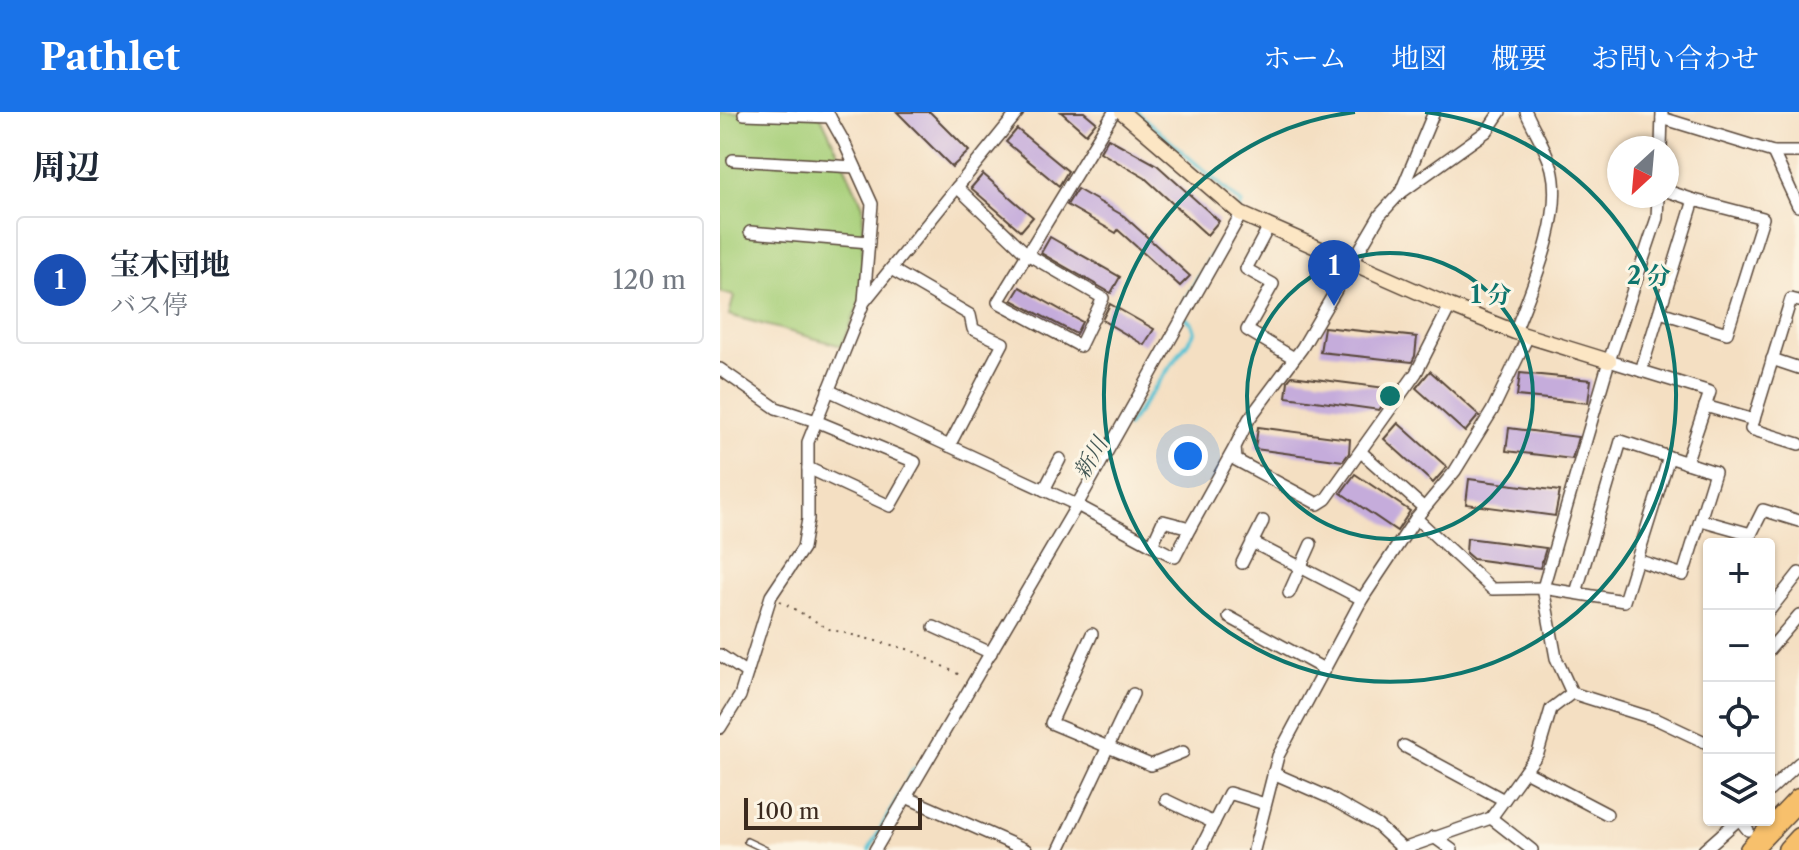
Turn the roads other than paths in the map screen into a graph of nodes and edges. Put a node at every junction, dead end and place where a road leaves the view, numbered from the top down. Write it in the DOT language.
graph roads {
  1 [pos="1018,112"];
  2 [pos="1114,112"];
  3 [pos="1122,112"];
  4 [pos="1434,112"];
  5 [pos="1500,112"];
  6 [pos="1526,112"];
  7 [pos="744,114"];
  8 [pos="828,114"];
  9 [pos="1662,115"];
  10 [pos="1661,136"];
  11 [pos="1773,152"];
  12 [pos="1799,152"];
  13 [pos="733,160"];
  14 [pos="855,167"];
  15 [pos="957,187"];
  16 [pos="1399,194"];
  17 [pos="1679,195"];
  18 [pos="1694,200"];
  19 [pos="1798,206"];
  20 [pos="1657,208"];
  21 [pos="1241,214"];
  22 [pos="1269,226"];
  23 [pos="750,232"];
  24 [pos="869,242"];
  25 [pos="1027,254"];
  26 [pos="1352,263"];
  27 [pos="891,269"];
  28 [pos="1799,301"];
  29 [pos="864,302"];
  30 [pos="1450,306"];
  31 [pos="1660,312"];
  32 [pos="1522,334"];
  33 [pos="1294,358"];
  34 [pos="1772,359"];
  35 [pos="1609,361"];
  36 [pos="1799,368"];
  37 [pos="720,369"];
  38 [pos="1641,371"];
  39 [pos="828,390"];
  40 [pos="1705,406"];
  41 [pos="1754,420"];
  42 [pos="816,421"];
  43 [pos="1799,444"];
  44 [pos="949,446"];
  45 [pos="1235,447"];
  46 [pos="1361,452"];
  47 [pos="1669,457"];
  48 [pos="1060,459"];
  49 [pos="1686,463"];
  50 [pos="808,468"];
  51 [pos="1044,490"];
  52 [pos="1077,505"];
  53 [pos="1420,513"];
  54 [pos="1701,520"];
  55 [pos="1263,521"];
  56 [pos="1799,521"];
  57 [pos="1190,528"];
  58 [pos="1746,538"];
  59 [pos="1749,538"];
  60 [pos="1252,542"];
  61 [pos="1311,544"];
  62 [pos="1152,545"];
  63 [pos="1637,560"];
  64 [pos="1242,563"];
  65 [pos="1301,566"];
  66 [pos="1799,573"];
  67 [pos="1543,588"];
  68 [pos="1289,593"];
  69 [pos="1576,593"];
  70 [pos="1362,599"];
  71 [pos="1770,610"];
  72 [pos="1799,615"];
  73 [pos="1229,617"];
  74 [pos="934,627"];
  75 [pos="1092,634"];
  76 [pos="1775,643"];
  77 [pos="991,653"];
  78 [pos="720,655"];
  79 [pos="1324,669"];
  80 [pos="747,673"];
  81 [pos="1572,693"];
  82 [pos="1133,694"];
  83 [pos="720,728"];
  84 [pos="1703,741"];
  85 [pos="1404,746"];
  86 [pos="1109,748"];
  87 [pos="1183,752"];
  88 [pos="1799,763"];
  89 [pos="1525,771"];
  90 [pos="1273,773"];
  91 [pos="1775,785"];
  92 [pos="906,797"];
  93 [pos="1799,799"];
  94 [pos="1166,800"];
  95 [pos="1504,800"];
  96 [pos="1265,804"];
  97 [pos="1607,814"];
  98 [pos="1491,818"];
  99 [pos="1214,823"];
  100 [pos="1744,830"];
  101 [pos="1434,837"];
  102 [pos="1799,838"];
  103 [pos="747,841"];
  104 [pos="1401,849"];
  105 [pos="766,850"];
  106 [pos="875,850"];
  107 [pos="1026,850"];
  108 [pos="1059,850"];
  109 [pos="1200,850"];
  110 [pos="1254,850"];
  111 [pos="1452,850"];
  112 [pos="1532,850"];
  113 [pos="1704,850"];
  114 [pos="1788,850"];
  1 -- 15 [label="street"];
  2 -- 25 [label="street"];
  3 -- 21 [label="street"];
  4 -- 16 [label="street"];
  5 -- 16 [label="street"];
  6 -- 32 [label="street"];
  7 -- 8 [label="street"];
  8 -- 14 [label="street"];
  9 -- 10 [label="street"];
  9 -- 11 [label="street"];
  11 -- 12 [label="street"];
  11 -- 19 [label="street"];
  13 -- 14 [label="street"];
  14 -- 24 [label="street"];
  15 -- 25 [label="street"];
  15 -- 27 [label="street"];
  16 -- 26 [label="street"];
  17 -- 18 [label="street"];
  18 -- 31 [label="street"];
  18 -- 31 [label="street"];
  20 -- 35 [label="street"];
  21 -- 22 [label="street"];
  21 -- 52 [label="street"];
  22 -- 26 [label="street"];
  22 -- 33 [label="street"];
  23 -- 24 [label="street"];
  24 -- 29 [label="street"];
  25 -- 25 [label="street"];
  26 -- 30 [label="street"];
  26 -- 33 [label="street"];
  27 -- 29 [label="street"];
  27 -- 44 [label="street"];
  28 -- 34 [label="street"];
  29 -- 39 [label="street"];
  30 -- 32 [label="street"];
  30 -- 46 [label="street"];
  31 -- 38 [label="street"];
  32 -- 35 [label="street"];
  32 -- 53 [label="street"];
  33 -- 45 [label="street"];
  34 -- 36 [label="street"];
  34 -- 41 [label="street"];
  35 -- 38 [label="street"];
  35 -- 67 [label="street"];
  37 -- 42 [label="street"];
  38 -- 40 [label="street"];
  39 -- 42 [label="street"];
  39 -- 44 [label="street"];
  40 -- 41 [label="street"];
  40 -- 49 [label="street"];
  41 -- 43 [label="street"];
  42 -- 50 [label="street"];
  42 -- 50 [label="street"];
  44 -- 51 [label="street"];
  45 -- 46 [label="street"];
  45 -- 57 [label="street"];
  46 -- 53 [label="street"];
  47 -- 49 [label="street"];
  47 -- 63 [label="street"];
  47 -- 69 [label="street"];
  48 -- 51 [label="street"];
  49 -- 54 [label="street"];
  50 -- 80 [label="street"];
  51 -- 52 [label="street"];
  52 -- 62 [label="street"];
  52 -- 77 [label="street"];
  53 -- 67 [label="street"];
  53 -- 70 [label="street"];
  54 -- 58 [label="street"];
  54 -- 63 [label="street"];
  55 -- 60 [label="street"];
  56 -- 59 [label="street"];
  57 -- 62 [label="street"];
  57 -- 62 [label="street"];
  60 -- 64 [label="street"];
  60 -- 65 [label="street"];
  61 -- 65 [label="street"];
  63 -- 69 [label="street"];
  65 -- 68 [label="street"];
  65 -- 70 [label="street"];
  66 -- 71 [label="street"];
  67 -- 69 [label="street"];
  67 -- 81 [label="street"];
  70 -- 79 [label="street"];
  72 -- 76 [label="street"];
  73 -- 79 [label="street"];
  74 -- 77 [label="street"];
  75 -- 86 [label="street"];
  77 -- 92 [label="street"];
  78 -- 80 [label="street"];
  79 -- 90 [label="street"];
  80 -- 83 [label="street"];
  81 -- 84 [label="street"];
  81 -- 89 [label="street"];
  82 -- 86 [label="street"];
  85 -- 95 [label="street"];
  86 -- 87 [label="street"];
  86 -- 108 [label="street"];
  88 -- 91 [label="street"];
  89 -- 95 [label="street"];
  89 -- 97 [label="street"];
  90 -- 96 [label="street"];
  90 -- 104 [label="street"];
  92 -- 106 [label="street"];
  92 -- 107 [label="street"];
  93 -- 100 [label="highway"];
  94 -- 99 [label="street"];
  95 -- 98 [label="street"];
  96 -- 99 [label="street"];
  96 -- 110 [label="street"];
  98 -- 101 [label="street"];
  98 -- 112 [label="street"];
  99 -- 109 [label="street"];
  100 -- 113 [label="street"];
  101 -- 104 [label="street"];
  101 -- 111 [label="street"];
  102 -- 114 [label="highway"];
  103 -- 105 [label="lane"];
}
